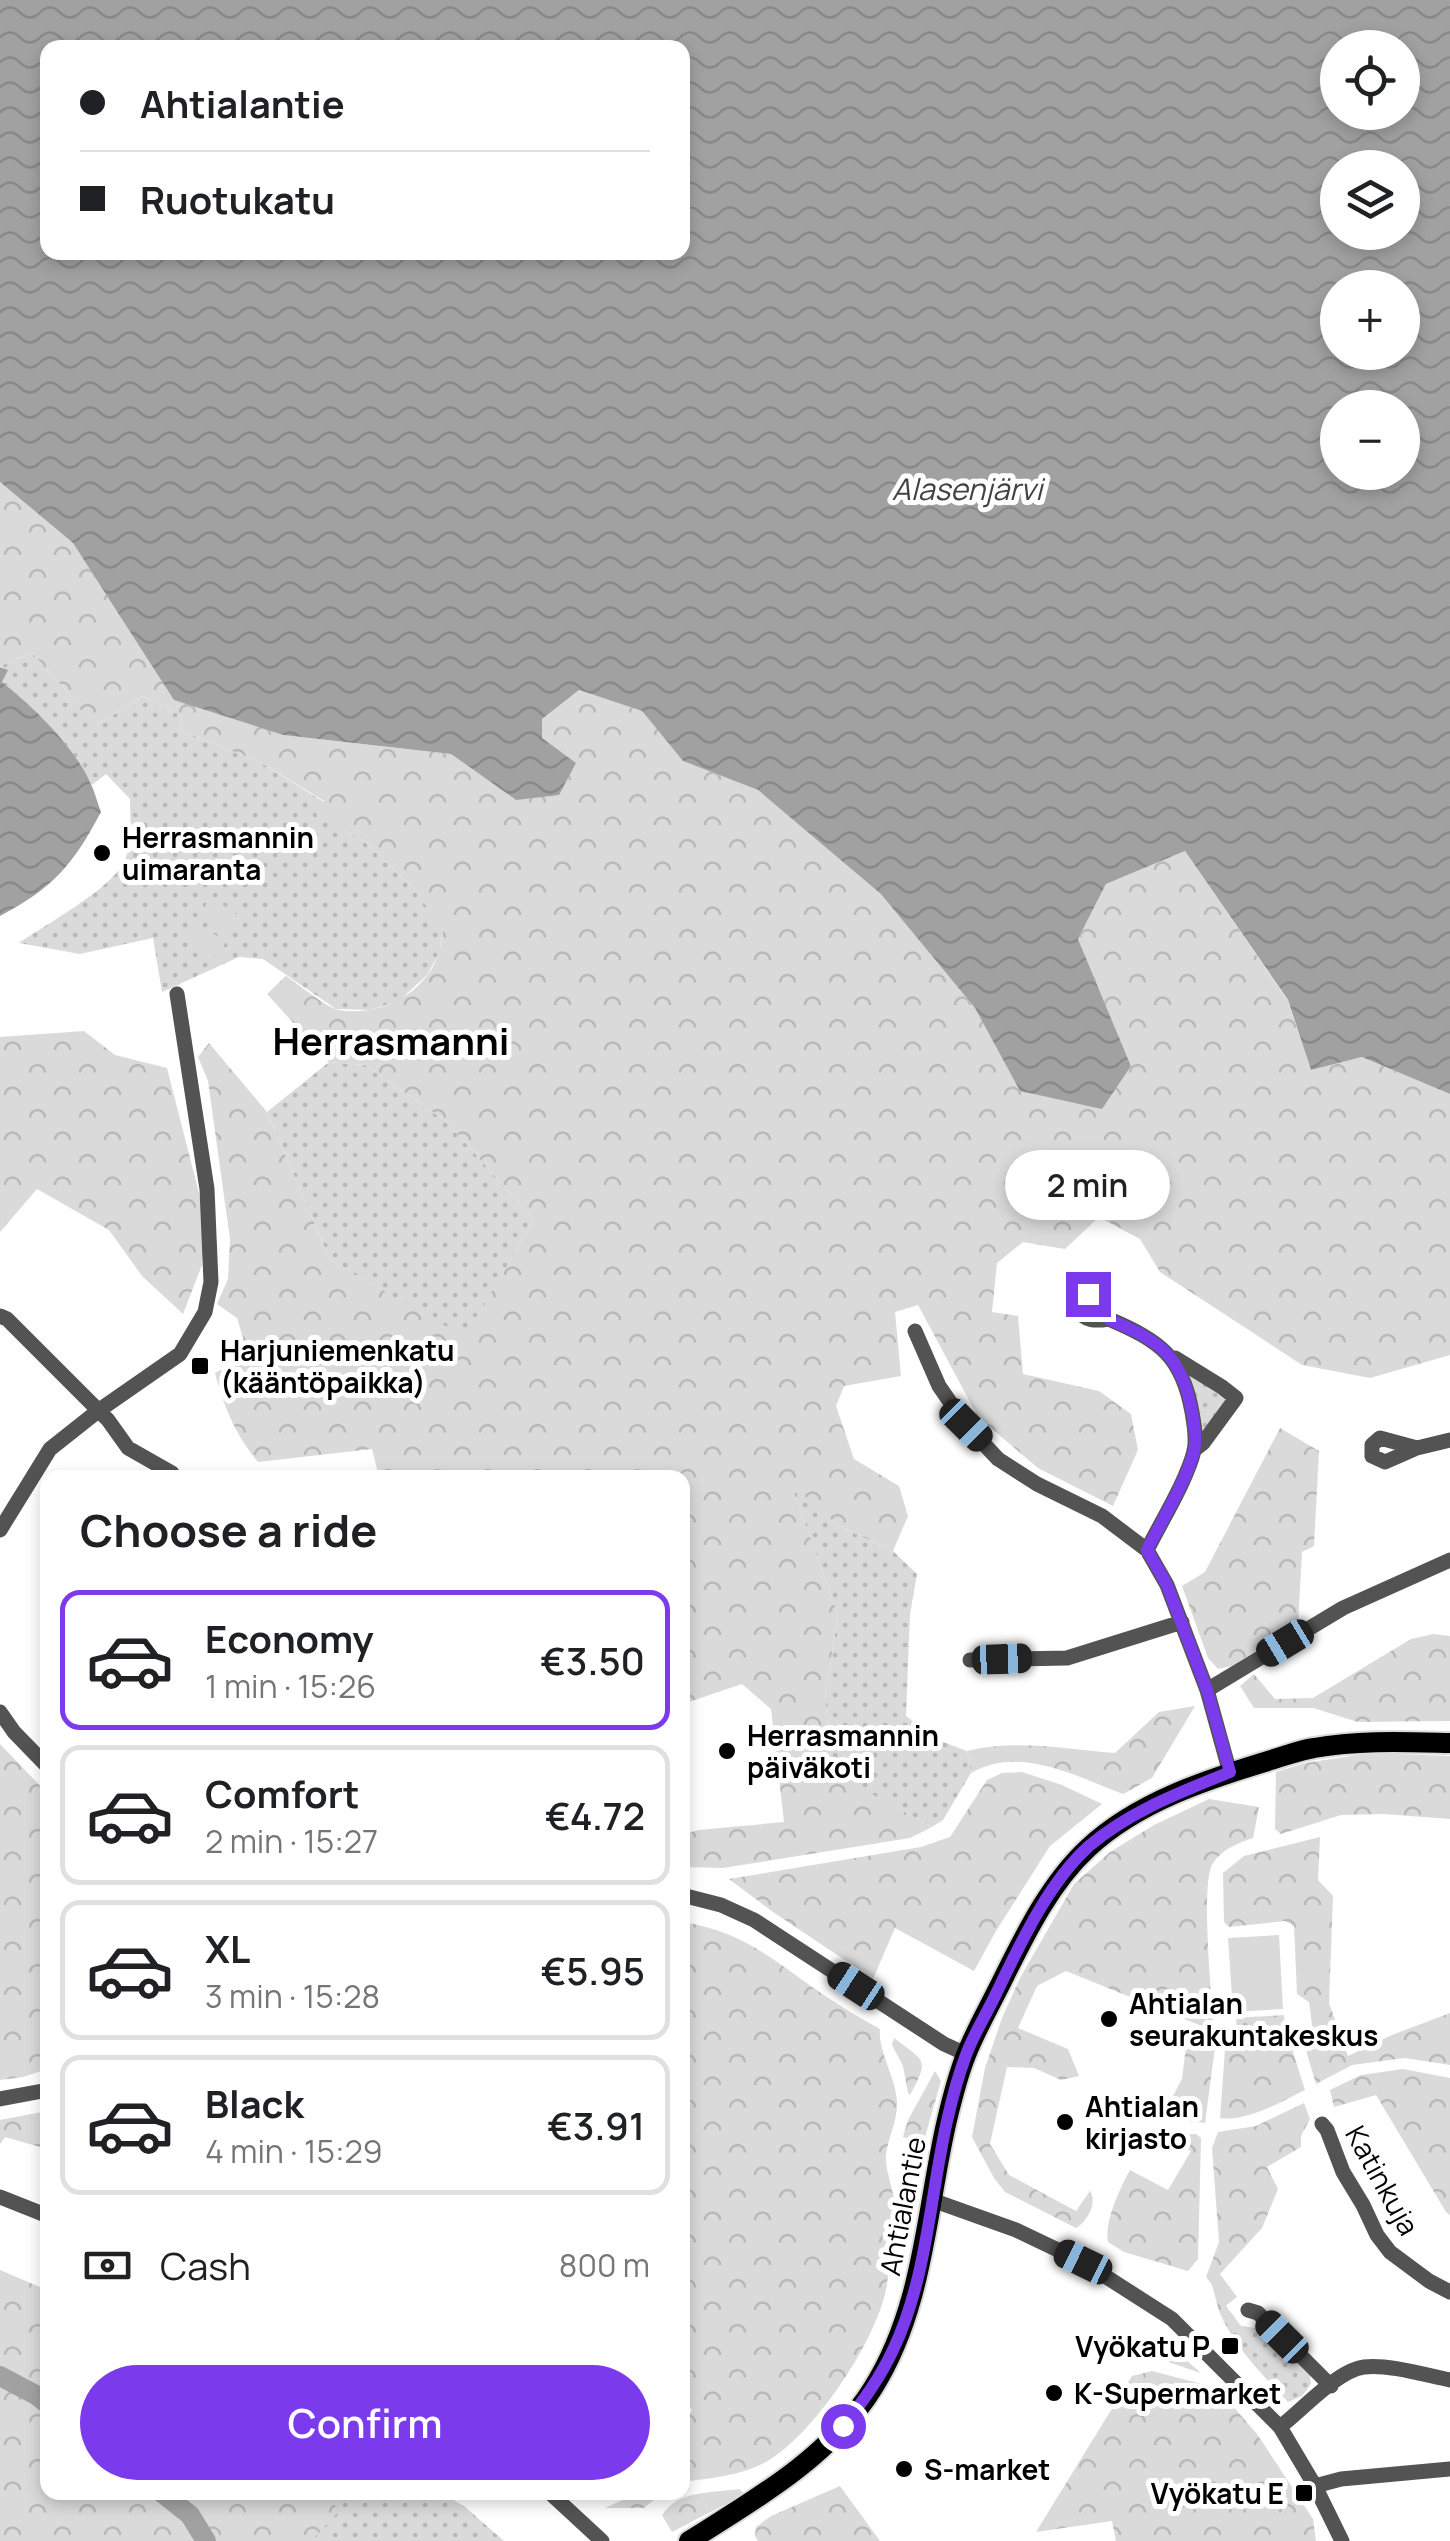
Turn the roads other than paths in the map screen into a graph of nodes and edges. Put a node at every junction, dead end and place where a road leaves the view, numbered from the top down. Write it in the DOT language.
graph roads {
  1 [pos="178,994"];
  2 [pos="0,1316"];
  3 [pos="1110,1320"];
  4 [pos="915,1331"];
  5 [pos="1171,1356"];
  6 [pos="98,1411"];
  7 [pos="1450,1440"];
  8 [pos="1417,1448"];
  9 [pos="1194,1450"];
  10 [pos="167,1470"];
  11 [pos="0,1530"];
  12 [pos="1147,1550"];
  13 [pos="1450,1560"];
  14 [pos="1182,1622"];
  15 [pos="970,1660"];
  16 [pos="1207,1690"];
  17 [pos="0,1712"];
  18 [pos="1450,1743"];
  19 [pos="40,1759"];
  20 [pos="1230,1772"];
  21 [pos="690,1897"];
  22 [pos="966,2054"];
  23 [pos="40,2092"];
  24 [pos="0,2099"];
  25 [pos="1322,2124"];
  26 [pos="0,2197"];
  27 [pos="932,2200"];
  28 [pos="40,2213"];
  29 [pos="1450,2292"];
  30 [pos="1248,2310"];
  31 [pos="1450,2380"];
  32 [pos="1330,2386"];
  33 [pos="1280,2427"];
  34 [pos="1450,2469"];
  35 [pos="1315,2486"];
  36 [pos="558,2500"];
  37 [pos="602,2541"];
  38 [pos="689,2541"];
  39 [pos="1342,2541"];
  1 -- 6 [label="street"];
  2 -- 6 [label="street"];
  3 -- 5 [label="street"];
  4 -- 12 [label="street"];
  5 -- 9 [label="street"];
  5 -- 9 [label="street"];
  6 -- 10 [label="street"];
  6 -- 11 [label="street"];
  7 -- 8 [label="street"];
  9 -- 12 [label="street"];
  12 -- 14 [label="street"];
  13 -- 16 [label="street"];
  14 -- 15 [label="street"];
  14 -- 16 [label="street"];
  16 -- 20 [label="street"];
  17 -- 19 [label="street"];
  18 -- 20 [label="main road, Ahtialantie"];
  20 -- 22 [label="main road, Ahtialantie"];
  21 -- 22 [label="street"];
  22 -- 27 [label="main road, Ahtialantie"];
  23 -- 24 [label="street"];
  25 -- 29 [label="street, Katinkuja"];
  26 -- 28 [label="street"];
  27 -- 33 [label="street"];
  27 -- 38 [label="main road, Ahtialantie"];
  30 -- 32 [label="street"];
  31 -- 32 [label="street"];
  32 -- 33 [label="street"];
  33 -- 35 [label="street"];
  34 -- 35 [label="street"];
  35 -- 39 [label="street"];
  36 -- 37 [label="street"];
}
